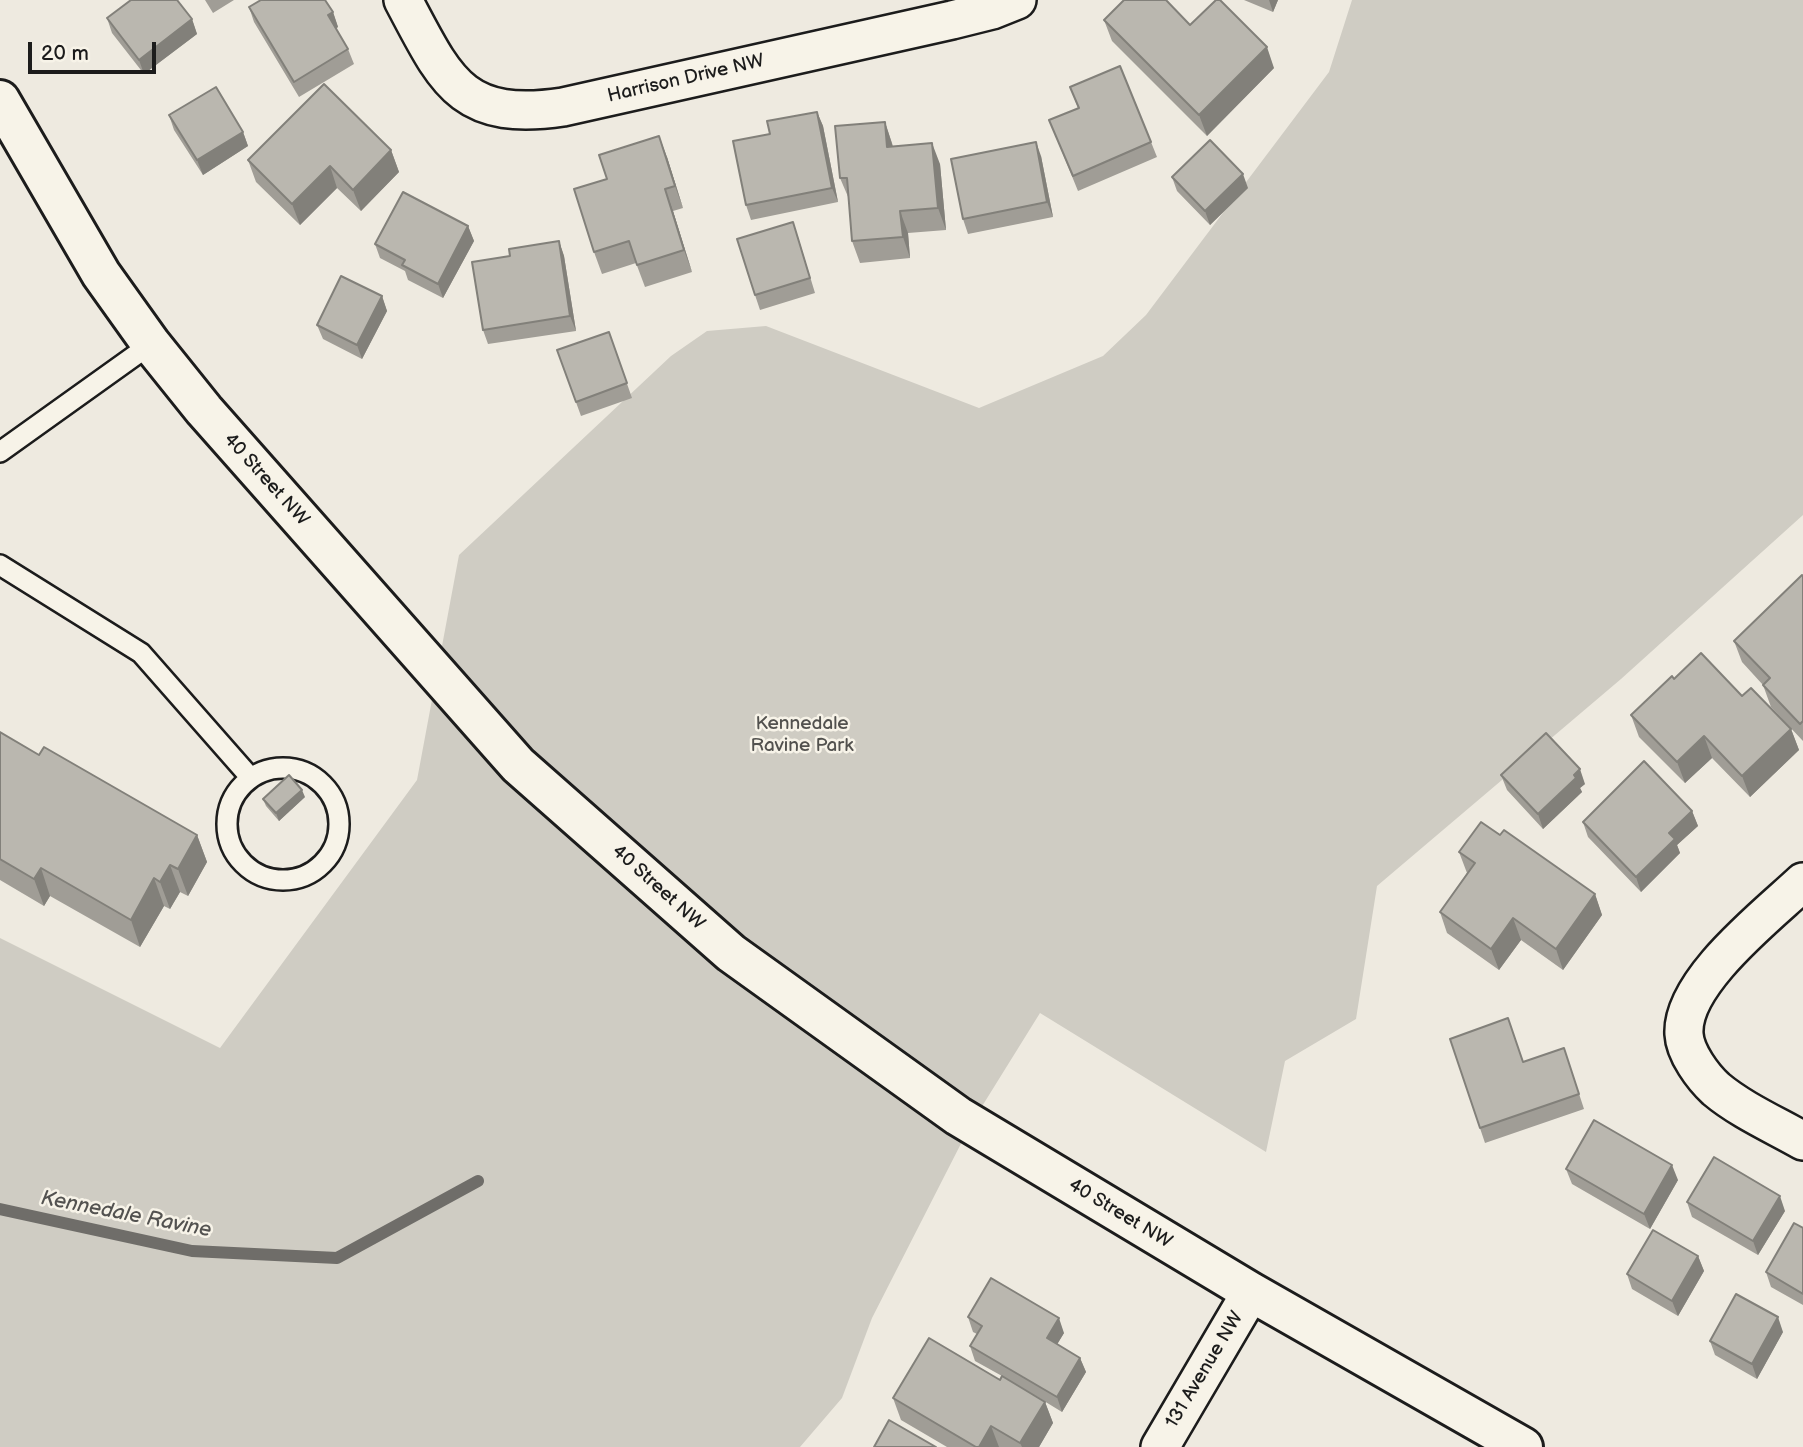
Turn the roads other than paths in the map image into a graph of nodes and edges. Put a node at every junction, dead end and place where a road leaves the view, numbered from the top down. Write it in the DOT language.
graph roads {
  1 [pos="404,0"];
  2 [pos="1017,0"];
  3 [pos="0,100"];
  4 [pos="151,344"];
  5 [pos="0,452"];
  6 [pos="0,565"];
  7 [pos="250,777"];
  8 [pos="1803,882"];
  9 [pos="1803,1141"];
  10 [pos="1251,1292"];
  11 [pos="1160,1447"];
  12 [pos="1523,1447"];
  1 -- 2 [label="street, Harrison Drive NW"];
  3 -- 4 [label="street, 40 Street NW"];
  4 -- 5 [label="lane"];
  4 -- 10 [label="street, 40 Street NW"];
  6 -- 7 [label="lane"];
  7 -- 7 [label="lane"];
  8 -- 9 [label="street"];
  10 -- 11 [label="street, 131 Avenue NW"];
  10 -- 12 [label="street, 40 Street NW"];
}
